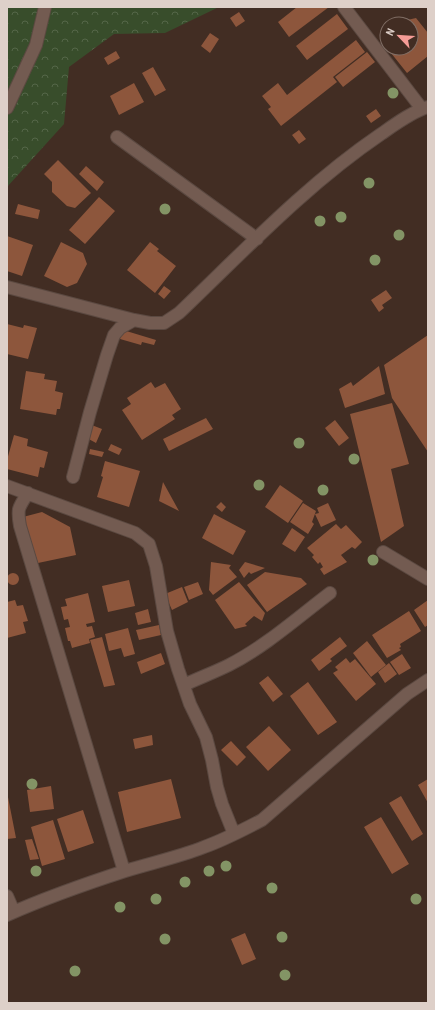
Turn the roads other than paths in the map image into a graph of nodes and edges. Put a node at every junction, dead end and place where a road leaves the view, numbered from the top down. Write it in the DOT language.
graph roads {
  1 [pos="45,7"];
  2 [pos="344,7"];
  3 [pos="7,108"];
  4 [pos="425,108"];
  5 [pos="117,137"];
  6 [pos="257,239"];
  7 [pos="7,287"];
  8 [pos="134,320"];
  9 [pos="73,477"];
  10 [pos="7,486"];
  11 [pos="28,493"];
  12 [pos="384,552"];
  13 [pos="428,579"];
  14 [pos="330,593"];
  15 [pos="428,680"];
  16 [pos="184,685"];
  17 [pos="234,834"];
  18 [pos="124,871"];
  19 [pos="7,896"];
  20 [pos="10,913"];
  1 -- 3 [label="street"];
  2 -- 4 [label="street"];
  4 -- 6 [label="street"];
  5 -- 6 [label="street"];
  6 -- 8 [label="street"];
  7 -- 8 [label="street"];
  8 -- 9 [label="street"];
  10 -- 11 [label="street"];
  11 -- 16 [label="street"];
  11 -- 18 [label="street"];
  12 -- 13 [label="street"];
  14 -- 16 [label="street"];
  15 -- 17 [label="street"];
  16 -- 17 [label="street"];
  17 -- 18 [label="street"];
  18 -- 20 [label="street"];
  19 -- 20 [label="street"];
}
